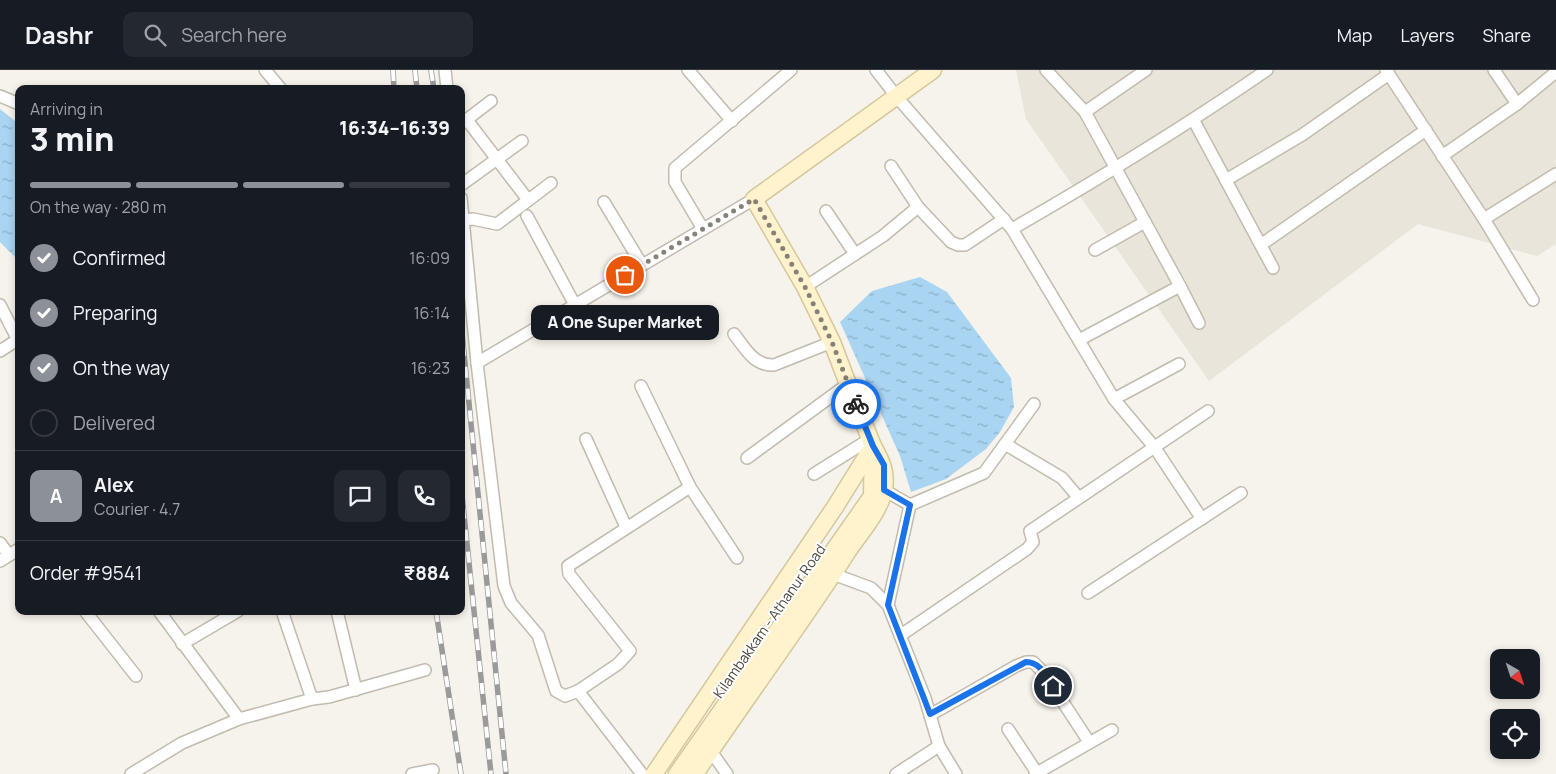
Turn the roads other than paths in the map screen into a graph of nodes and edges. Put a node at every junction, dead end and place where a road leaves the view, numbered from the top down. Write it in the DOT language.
graph roads {
  1 [pos="265,70"];
  2 [pos="445,70"];
  3 [pos="688,70"];
  4 [pos="791,70"];
  5 [pos="876,70"];
  6 [pos="933,70"];
  7 [pos="1046,70"];
  8 [pos="1146,70"];
  9 [pos="1268,70"];
  10 [pos="1494,70"];
  11 [pos="1387,72"];
  12 [pos="1556,72"];
  13 [pos="278,85"];
  14 [pos="447,85"];
  15 [pos="0,96"];
  16 [pos="896,96"];
  17 [pos="491,101"];
  18 [pos="15,102"];
  19 [pos="1516,104"];
  20 [pos="1085,112"];
  21 [pos="1194,120"];
  22 [pos="465,121"];
  23 [pos="732,121"];
  24 [pos="465,123"];
  25 [pos="1426,130"];
  26 [pos="522,141"];
  27 [pos="1442,156"];
  28 [pos="496,160"];
  29 [pos="891,166"];
  30 [pos="1116,170"];
  31 [pos="1556,174"];
  32 [pos="1226,180"];
  33 [pos="465,182"];
  34 [pos="551,182"];
  35 [pos="754,199"];
  36 [pos="528,200"];
  37 [pos="604,202"];
  38 [pos="918,208"];
  39 [pos="826,211"];
  40 [pos="526,216"];
  41 [pos="1004,219"];
  42 [pos="1484,219"];
  43 [pos="465,220"];
  44 [pos="1145,222"];
  45 [pos="703,229"];
  46 [pos="1012,229"];
  47 [pos="465,231"];
  48 [pos="1262,244"];
  49 [pos="1095,250"];
  50 [pos="855,254"];
  51 [pos="642,265"];
  52 [pos="1273,268"];
  53 [pos="1180,286"];
  54 [pos="805,287"];
  55 [pos="1533,300"];
  56 [pos="0,305"];
  57 [pos="575,305"];
  58 [pos="1199,323"];
  59 [pos="734,334"];
  60 [pos="15,335"];
  61 [pos="1079,340"];
  62 [pos="832,342"];
  63 [pos="15,343"];
  64 [pos="0,351"];
  65 [pos="477,363"];
  66 [pos="1179,364"];
  67 [pos="848,384"];
  68 [pos="641,386"];
  69 [pos="1114,399"];
  70 [pos="1034,404"];
  71 [pos="1208,411"];
  72 [pos="586,439"];
  73 [pos="871,443"];
  74 [pos="1005,444"];
  75 [pos="1154,448"];
  76 [pos="747,458"];
  77 [pos="874,466"];
  78 [pos="814,474"];
  79 [pos="690,487"];
  80 [pos="884,490"];
  81 [pos="1241,493"];
  82 [pos="1078,497"];
  83 [pos="910,505"];
  84 [pos="1202,519"];
  85 [pos="626,527"];
  86 [pos="0,543"];
  87 [pos="9,555"];
  88 [pos="737,558"];
  89 [pos="833,574"];
  90 [pos="1088,593"];
  91 [pos="888,605"];
  92 [pos="88,615"];
  93 [pos="162,615"];
  94 [pos="231,615"];
  95 [pos="283,615"];
  96 [pos="338,615"];
  97 [pos="901,635"];
  98 [pos="182,644"];
  99 [pos="425,670"];
  100 [pos="136,676"];
  101 [pos="356,690"];
  102 [pos="578,691"];
  103 [pos="312,699"];
  104 [pos="930,714"];
  105 [pos="239,719"];
  106 [pos="1008,729"];
  107 [pos="1112,730"];
  108 [pos="1089,742"];
  109 [pos="939,746"];
  110 [pos="710,750"];
  111 [pos="433,770"];
  112 [pos="130,774"];
  113 [pos="412,774"];
  114 [pos="642,774"];
  115 [pos="654,774"];
  116 [pos="662,774"];
  117 [pos="677,774"];
  118 [pos="695,774"];
  119 [pos="726,774"];
  120 [pos="896,774"];
  121 [pos="956,774"];
  122 [pos="1036,774"];
  1 -- 13 [label="street"];
  2 -- 14 [label="street"];
  3 -- 23 [label="street"];
  4 -- 23 [label="street"];
  5 -- 16 [label="street"];
  6 -- 16 [label="street"];
  7 -- 20 [label="street"];
  8 -- 20 [label="street"];
  9 -- 21 [label="street"];
  10 -- 19 [label="street"];
  11 -- 25 [label="street"];
  11 -- 32 [label="street"];
  12 -- 19 [label="street"];
  15 -- 18 [label="street"];
  16 -- 35 [label="street"];
  16 -- 41 [label="street"];
  17 -- 22 [label="street"];
  19 -- 27 [label="street"];
  20 -- 30 [label="street"];
  21 -- 30 [label="street"];
  21 -- 32 [label="street"];
  23 -- 45 [label="street"];
  24 -- 28 [label="street"];
  25 -- 27 [label="street"];
  25 -- 48 [label="street"];
  26 -- 28 [label="street"];
  27 -- 42 [label="street"];
  28 -- 33 [label="street"];
  28 -- 36 [label="street"];
  29 -- 38 [label="street"];
  30 -- 44 [label="street"];
  30 -- 46 [label="street"];
  31 -- 42 [label="street"];
  32 -- 48 [label="street"];
  34 -- 36 [label="street"];
  35 -- 45 [label="street"];
  35 -- 54 [label="street, Kilambakkam - Athanur Road"];
  36 -- 43 [label="street"];
  37 -- 51 [label="street"];
  38 -- 41 [label="street"];
  38 -- 50 [label="street"];
  39 -- 50 [label="street"];
  40 -- 57 [label="street"];
  41 -- 46 [label="street"];
  42 -- 55 [label="street"];
  44 -- 49 [label="street"];
  44 -- 53 [label="street"];
  45 -- 51 [label="street"];
  46 -- 61 [label="street"];
  47 -- 65 [label="street"];
  48 -- 52 [label="street"];
  50 -- 54 [label="street"];
  51 -- 57 [label="street"];
  53 -- 58 [label="street"];
  53 -- 61 [label="street"];
  54 -- 62 [label="street, Kilambakkam - Athanur Road"];
  56 -- 60 [label="street"];
  57 -- 65 [label="street"];
  59 -- 62 [label="street"];
  61 -- 69 [label="street"];
  62 -- 67 [label="street, Kilambakkam - Athanur Road"];
  63 -- 64 [label="street"];
  65 -- 102 [label="street"];
  66 -- 69 [label="street"];
  67 -- 73 [label="street, Kilambakkam - Athanur Road"];
  67 -- 76 [label="street"];
  68 -- 79 [label="street"];
  69 -- 75 [label="street"];
  70 -- 74 [label="street"];
  71 -- 75 [label="street"];
  72 -- 85 [label="street"];
  73 -- 77 [label="street, Kilambakkam - Athanur Road"];
  73 -- 78 [label="street"];
  73 -- 80 [label="street"];
  73 -- 115 [label="street"];
  74 -- 82 [label="street"];
  74 -- 83 [label="street"];
  75 -- 82 [label="street"];
  75 -- 84 [label="street"];
  77 -- 116 [label="street, Kilambakkam - Athanur Road"];
  77 -- 117 [label="street, Kilambakkam - Athanur Road"];
  79 -- 85 [label="street"];
  79 -- 88 [label="street"];
  80 -- 83 [label="street"];
  80 -- 89 [label="street"];
  81 -- 84 [label="street"];
  82 -- 97 [label="street"];
  83 -- 91 [label="street"];
  84 -- 90 [label="street"];
  85 -- 102 [label="street"];
  86 -- 87 [label="street"];
  89 -- 91 [label="street"];
  89 -- 110 [label="street"];
  91 -- 97 [label="street"];
  92 -- 100 [label="street"];
  93 -- 98 [label="street"];
  94 -- 98 [label="street"];
  95 -- 103 [label="street"];
  96 -- 101 [label="street"];
  97 -- 104 [label="street"];
  98 -- 105 [label="street"];
  99 -- 101 [label="street"];
  101 -- 103 [label="street"];
  102 -- 114 [label="street"];
  103 -- 105 [label="street"];
  104 -- 108 [label="street"];
  104 -- 109 [label="street"];
  105 -- 112 [label="street"];
  106 -- 122 [label="street"];
  107 -- 108 [label="street"];
  108 -- 122 [label="street"];
  109 -- 120 [label="street"];
  109 -- 121 [label="street"];
  110 -- 118 [label="street"];
  110 -- 119 [label="street"];
  111 -- 113 [label="street"];
}
